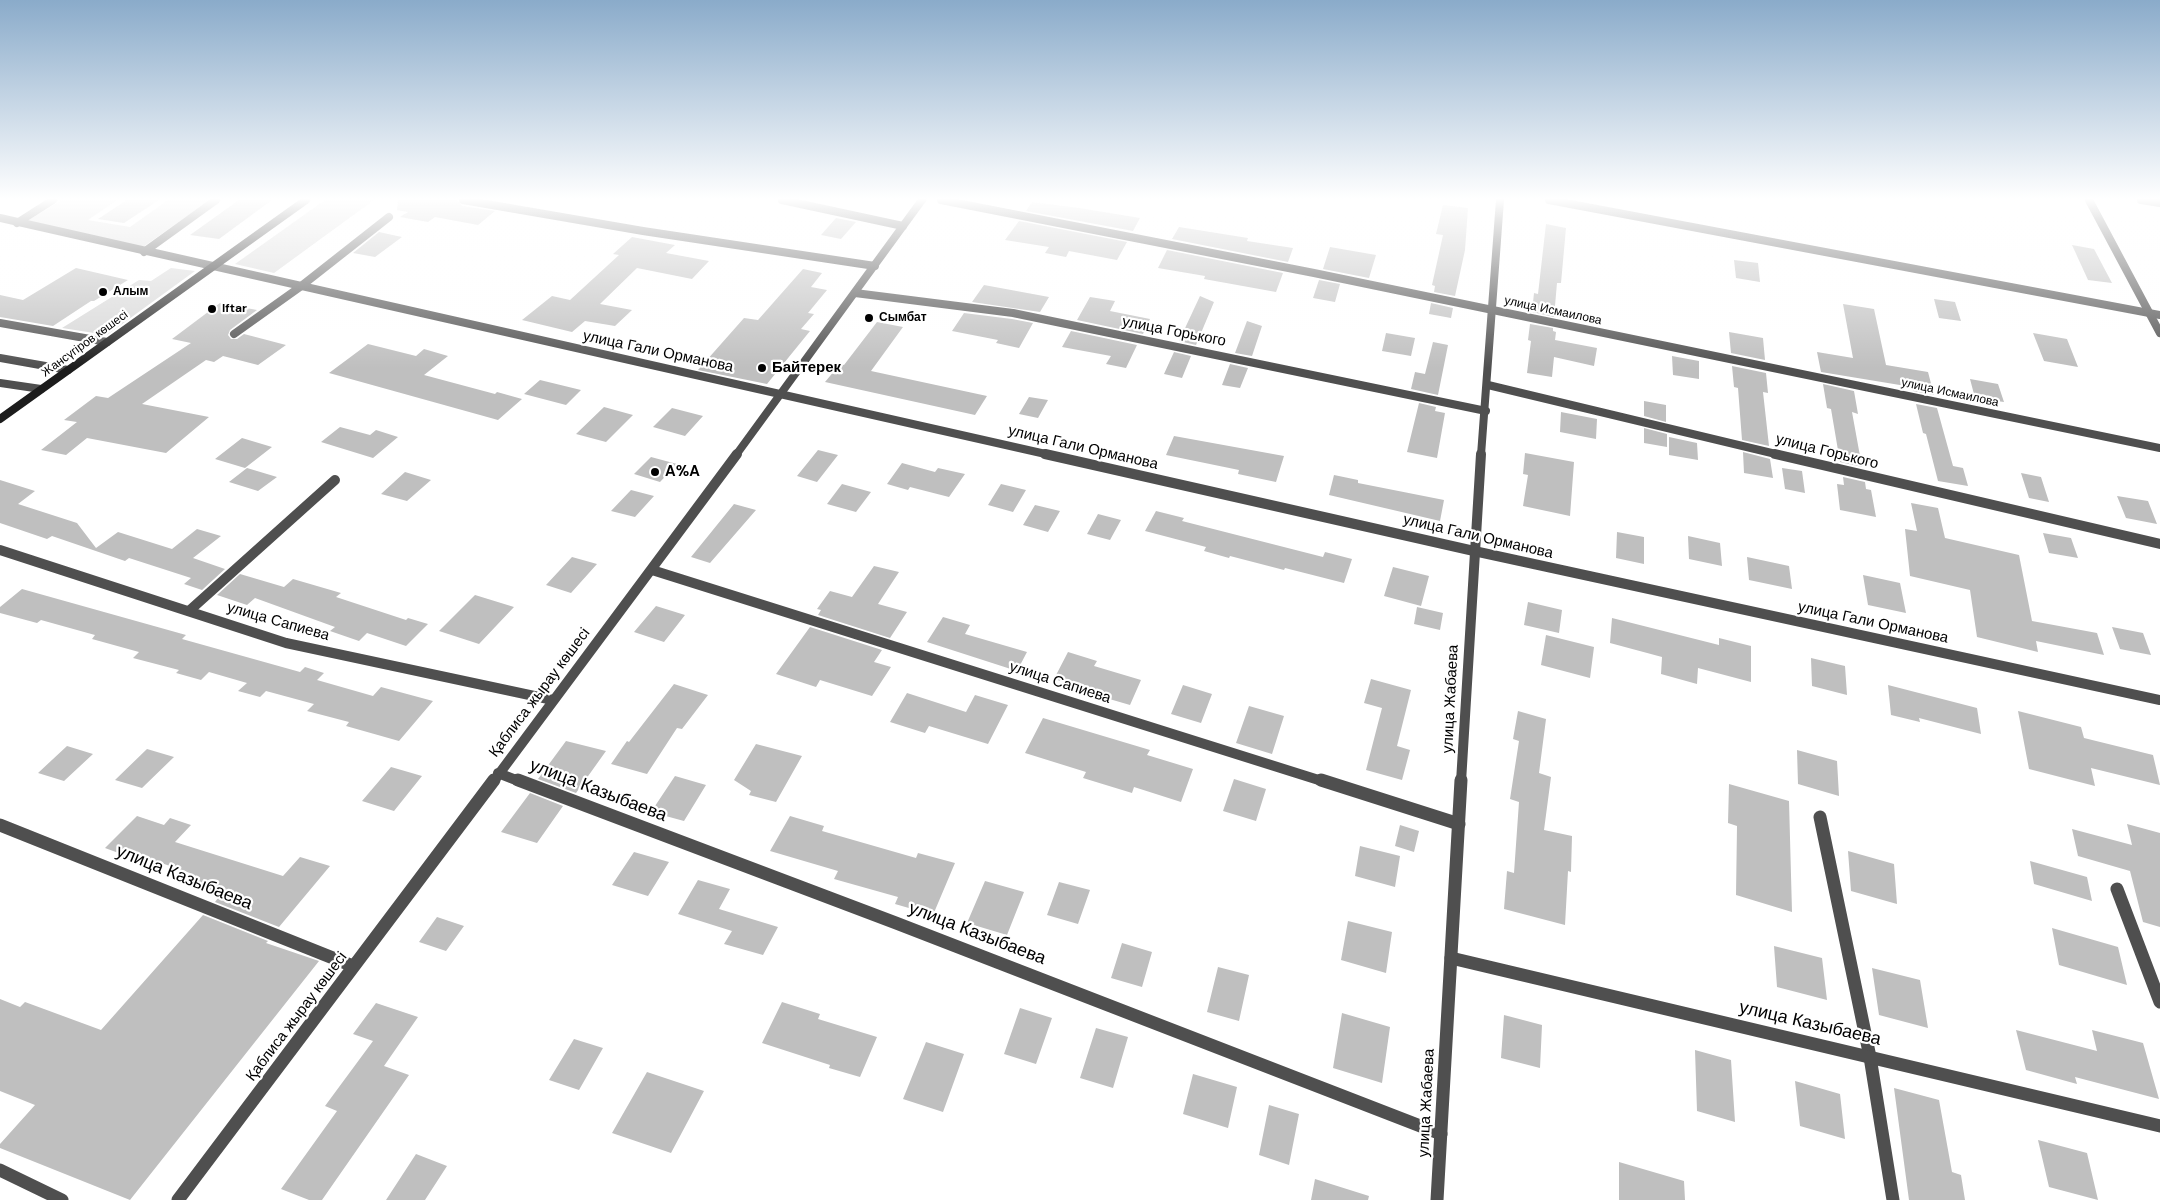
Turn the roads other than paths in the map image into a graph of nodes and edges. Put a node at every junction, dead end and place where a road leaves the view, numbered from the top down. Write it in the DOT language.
graph roads {
  1 [pos="162,256"];
  2 [pos="227,256"];
  3 [pos="339,256"];
  4 [pos="809,256"];
  5 [pos="882,256"];
  6 [pos="1222,256"];
  7 [pos="1496,256"];
  8 [pos="1846,256"];
  9 [pos="2118,256"];
  10 [pos="875,266"];
  11 [pos="211,267"];
  12 [pos="300,287"];
  13 [pos="855,293"];
  14 [pos="1493,310"];
  15 [pos="2148,313"];
  16 [pos="2160,315"];
  17 [pos="0,323"];
  18 [pos="2160,333"];
  19 [pos="234,334"];
  20 [pos="108,342"];
  21 [pos="0,358"];
  22 [pos="68,370"];
  23 [pos="0,383"];
  24 [pos="1488,384"];
  25 [pos="41,390"];
  26 [pos="782,394"];
  27 [pos="1486,411"];
  28 [pos="0,419"];
  29 [pos="2160,448"];
  30 [pos="335,480"];
  31 [pos="2160,544"];
  32 [pos="0,550"];
  33 [pos="1474,551"];
  34 [pos="652,570"];
  35 [pos="189,611"];
  36 [pos="553,700"];
  37 [pos="2160,700"];
  38 [pos="498,773"];
  39 [pos="1820,817"];
  40 [pos="1459,824"];
  41 [pos="0,825"];
  42 [pos="2117,889"];
  43 [pos="1451,958"];
  44 [pos="353,966"];
  45 [pos="2160,1002"];
  46 [pos="1870,1057"];
  47 [pos="2160,1126"];
  48 [pos="1441,1134"];
  49 [pos="0,1170"];
  50 [pos="62,1200"];
  51 [pos="178,1200"];
  52 [pos="1437,1200"];
  53 [pos="1893,1200"];
  1 -- 11 [label="street, улица Гали Орманова"];
  2 -- 11 [label="main road, Жансүгіров көшесі"];
  3 -- 12 [label="street"];
  4 -- 10 [label="street"];
  5 -- 10 [label="street, Қаблиса жырау көшесі"];
  6 -- 14 [label="street, улица Исмаилова"];
  7 -- 14 [label="street, улица Жабаева"];
  8 -- 15 [label="street"];
  9 -- 15 [label="street"];
  10 -- 13 [label="street, Қаблиса жырау көшесі"];
  11 -- 12 [label="street, улица Гали Орманова"];
  11 -- 20 [label="main road, Жансүгіров көшесі"];
  12 -- 19 [label="street"];
  12 -- 26 [label="street, улица Гали Орманова"];
  13 -- 26 [label="street, Қаблиса жырау көшесі"];
  13 -- 27 [label="street, улица Горького"];
  14 -- 24 [label="street, улица Жабаева"];
  14 -- 29 [label="street, улица Исмаилова"];
  15 -- 16 [label="street"];
  15 -- 18 [label="street"];
  17 -- 20 [label="street"];
  20 -- 22 [label="main road, Жансүгіров көшесі"];
  21 -- 22 [label="street"];
  22 -- 25 [label="main road, Жансүгіров көшесі"];
  23 -- 25 [label="street"];
  24 -- 27 [label="street, улица Жабаева"];
  24 -- 31 [label="street, улица Горького"];
  25 -- 28 [label="main road, Жансүгіров көшесі"];
  26 -- 33 [label="street, улица Гали Орманова"];
  26 -- 34 [label="street, Қаблиса жырау көшесі"];
  27 -- 33 [label="street, улица Жабаева"];
  30 -- 35 [label="street"];
  32 -- 35 [label="street, улица Сапиева"];
  33 -- 37 [label="street, улица Гали Орманова"];
  33 -- 40 [label="street, улица Жабаева"];
  34 -- 36 [label="street, Қаблиса жырау көшесі"];
  34 -- 40 [label="street, улица Сапиева"];
  35 -- 36 [label="street, улица Сапиева"];
  36 -- 38 [label="street, Қаблиса жырау көшесі"];
  38 -- 44 [label="street, Қаблиса жырау көшесі"];
  38 -- 48 [label="street, улица Казыбаева"];
  39 -- 46 [label="street"];
  40 -- 43 [label="street, улица Жабаева"];
  41 -- 44 [label="street, улица Казыбаева"];
  42 -- 45 [label="street"];
  43 -- 46 [label="street, улица Казыбаева"];
  43 -- 48 [label="street, улица Жабаева"];
  44 -- 51 [label="street, Қаблиса жырау көшесі"];
  46 -- 47 [label="street, улица Казыбаева"];
  46 -- 53 [label="street"];
  48 -- 52 [label="street, улица Жабаева"];
  49 -- 50 [label="street"];
}
